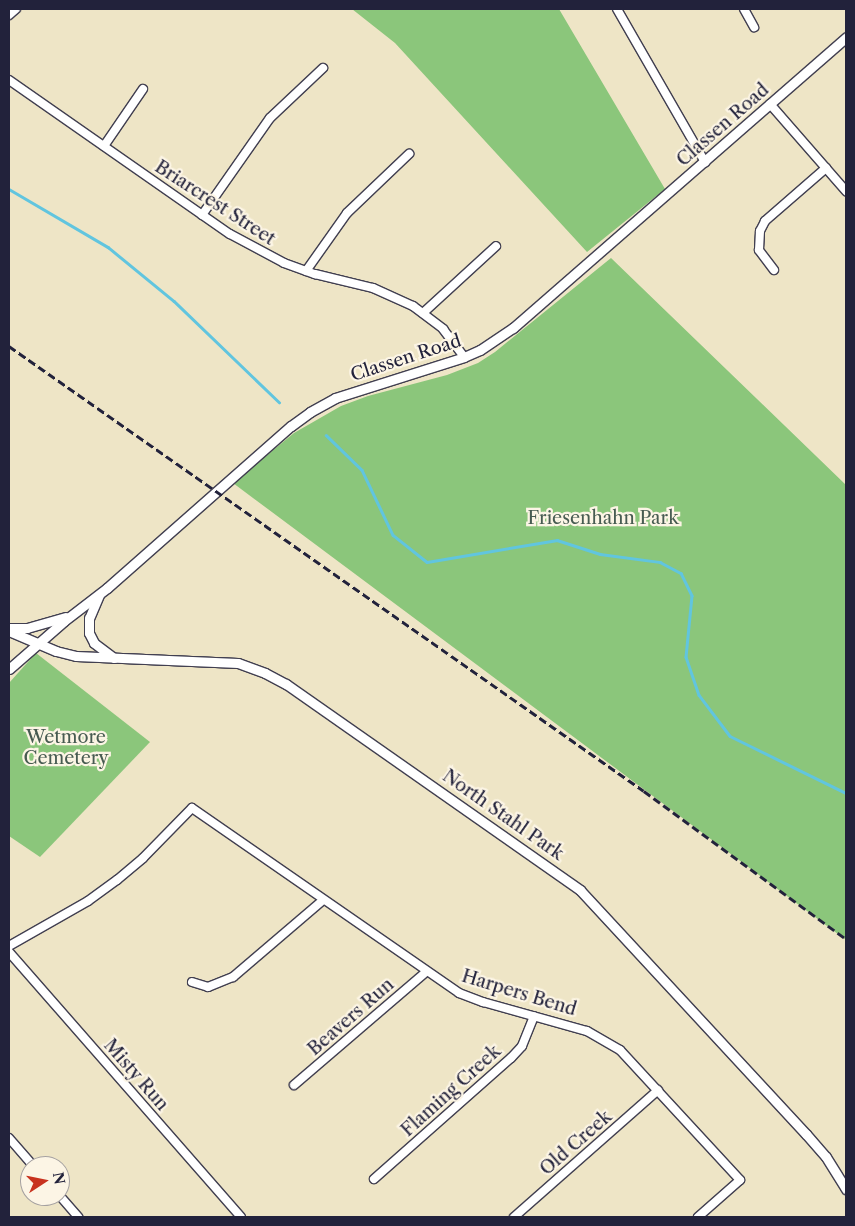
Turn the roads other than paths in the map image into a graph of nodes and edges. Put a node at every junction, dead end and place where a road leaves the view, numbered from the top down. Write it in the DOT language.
graph roads {
  1 [pos="16,9"];
  2 [pos="617,9"];
  3 [pos="744,9"];
  4 [pos="9,15"];
  5 [pos="754,27"];
  6 [pos="846,37"];
  7 [pos="323,68"];
  8 [pos="9,80"];
  9 [pos="144,89"];
  10 [pos="770,104"];
  11 [pos="104,146"];
  12 [pos="409,154"];
  13 [pos="706,162"];
  14 [pos="826,168"];
  15 [pos="846,191"];
  16 [pos="202,215"];
  17 [pos="496,246"];
  18 [pos="774,270"];
  19 [pos="306,271"];
  20 [pos="424,313"];
  21 [pos="464,357"];
  22 [pos="100,593"];
  23 [pos="72,614"];
  24 [pos="9,629"];
  25 [pos="38,643"];
  26 [pos="114,658"];
  27 [pos="9,669"];
  28 [pos="323,900"];
  29 [pos="9,946"];
  30 [pos="9,952"];
  31 [pos="426,972"];
  32 [pos="192,982"];
  33 [pos="534,1016"];
  34 [pos="294,1085"];
  35 [pos="658,1090"];
  36 [pos="9,1138"];
  37 [pos="24,1156"];
  38 [pos="374,1179"];
  39 [pos="846,1189"];
  40 [pos="69,1206"];
  41 [pos="78,1217"];
  42 [pos="241,1217"];
  43 [pos="514,1217"];
  44 [pos="698,1217"];
  1 -- 4 [label="street"];
  2 -- 13 [label="street"];
  3 -- 5 [label="street"];
  6 -- 10 [label="street, Classen Road"];
  7 -- 16 [label="street"];
  8 -- 11 [label="street, Briarcrest Street"];
  9 -- 11 [label="street"];
  10 -- 13 [label="street, Classen Road"];
  10 -- 14 [label="street"];
  11 -- 16 [label="street, Briarcrest Street"];
  12 -- 19 [label="street"];
  13 -- 21 [label="street, Classen Road"];
  14 -- 15 [label="street"];
  14 -- 18 [label="street"];
  16 -- 19 [label="street, Briarcrest Street"];
  17 -- 20 [label="street"];
  19 -- 20 [label="street, Briarcrest Street"];
  20 -- 21 [label="street, Briarcrest Street"];
  21 -- 22 [label="street, Classen Road"];
  22 -- 23 [label="street, Classen Road"];
  22 -- 26 [label="street"];
  23 -- 24 [label="street"];
  23 -- 25 [label="street, Classen Road"];
  24 -- 25 [label="street, North Stahl Park"];
  25 -- 26 [label="street, North Stahl Park"];
  25 -- 27 [label="street, Classen Road"];
  26 -- 39 [label="street, North Stahl Park"];
  28 -- 29 [label="street, Harpers Bend"];
  28 -- 31 [label="street, Harpers Bend"];
  28 -- 32 [label="street"];
  30 -- 42 [label="street, Misty Run"];
  31 -- 33 [label="street, Harpers Bend"];
  31 -- 34 [label="street, Beavers Run"];
  33 -- 35 [label="street, Harpers Bend"];
  33 -- 38 [label="street, Flaming Creek"];
  35 -- 43 [label="street, Old Creek"];
  35 -- 44 [label="street, Harpers Bend"];
  36 -- 37 [label="street"];
  40 -- 41 [label="street"];
}
